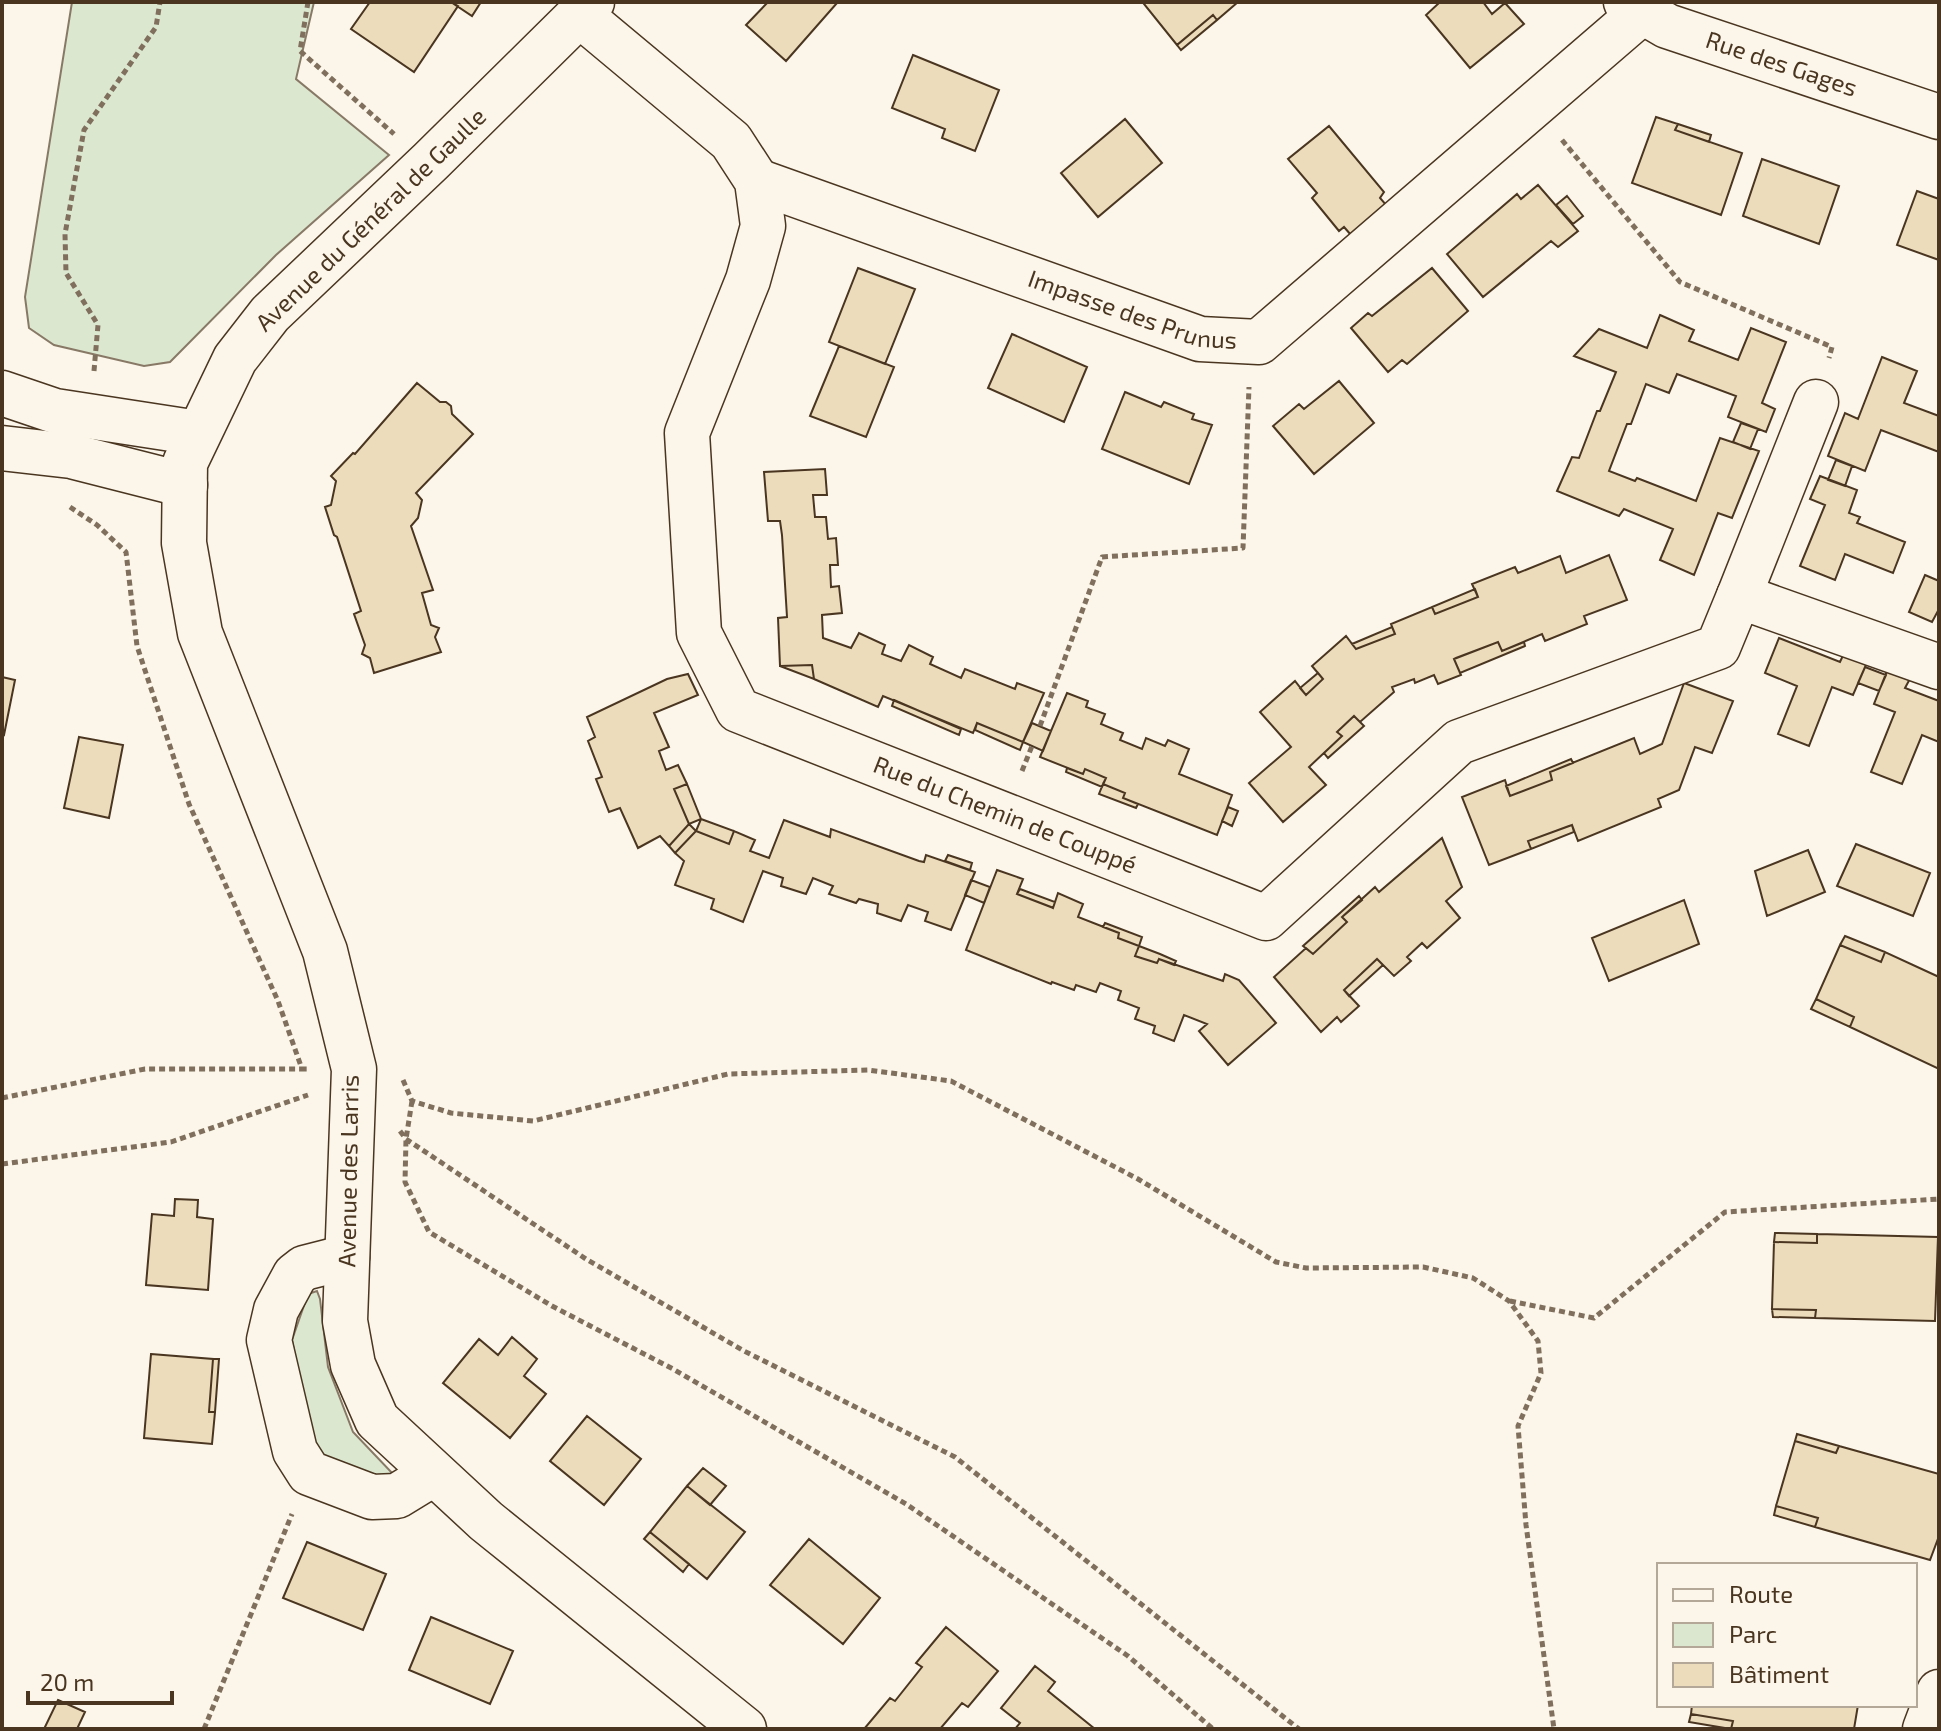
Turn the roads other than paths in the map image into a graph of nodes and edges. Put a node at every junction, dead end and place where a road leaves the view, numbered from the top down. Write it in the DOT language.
graph roads {
  1 [pos="1634,7"];
  2 [pos="586,8"];
  3 [pos="1939,117"];
  4 [pos="757,181"];
  5 [pos="2,393"];
  6 [pos="1816,402"];
  7 [pos="76,436"];
  8 [pos="2,448"];
  9 [pos="189,460"];
  10 [pos="1739,596"];
  11 [pos="1939,667"];
  12 [pos="347,1257"];
  13 [pos="433,1474"];
  14 [pos="1939,1692"];
  15 [pos="744,1729"];
  16 [pos="1925,1729"];
  1 -- 3 [label="street, Rue des Gages"];
  1 -- 4 [label="street, Impasse des Prunus"];
  2 -- 4 [label="street, Rue du Chemin de Couppé"];
  2 -- 9 [label="street, Avenue du Général de Gaulle"];
  4 -- 10 [label="street, Rue du Chemin de Couppé"];
  5 -- 7 [label="street"];
  6 -- 10 [label="street"];
  7 -- 8 [label="street"];
  7 -- 9 [label="street"];
  9 -- 12 [label="street, Avenue des Larris"];
  10 -- 11 [label="street"];
  12 -- 13 [label="street, Avenue des Larris"];
  12 -- 13 [label="street"];
  13 -- 15 [label="street, Avenue des Larris"];
  14 -- 16 [label="street"];
}
